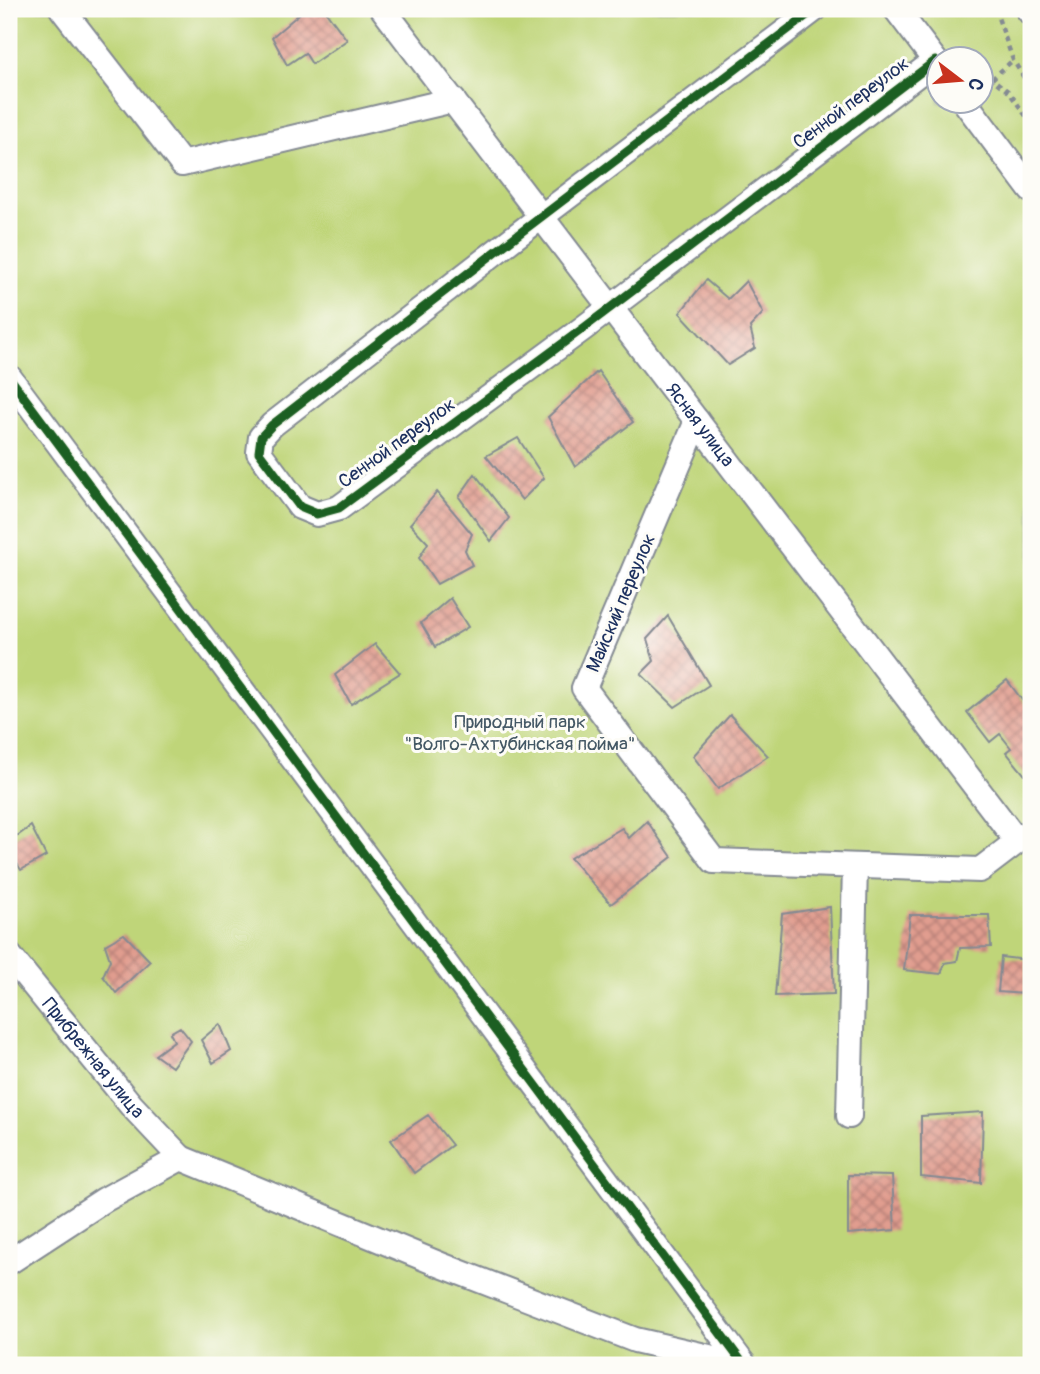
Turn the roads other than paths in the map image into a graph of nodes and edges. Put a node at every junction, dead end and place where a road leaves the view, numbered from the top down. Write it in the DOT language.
graph roads {
  1 [pos="62,9"];
  2 [pos="383,9"];
  3 [pos="815,9"];
  4 [pos="895,9"];
  5 [pos="1028,9"];
  6 [pos="1031,13"];
  7 [pos="925,48"];
  8 [pos="925,73"];
  9 [pos="453,100"];
  10 [pos="976,116"];
  11 [pos="1031,190"];
  12 [pos="541,216"];
  13 [pos="611,307"];
  14 [pos="9,377"];
  15 [pos="697,421"];
  16 [pos="1024,836"];
  17 [pos="855,866"];
  18 [pos="9,955"];
  19 [pos="849,1116"];
  20 [pos="181,1158"];
  21 [pos="9,1262"];
  22 [pos="744,1365"];
  1 -- 9 [label="street"];
  2 -- 9 [label="street, Ясная улица"];
  3 -- 12 [label="street, Сенной переулок"];
  4 -- 7 [label="street"];
  5 -- 6 [label="street"];
  8 -- 13 [label="street, Сенной переулок"];
  9 -- 12 [label="street, Ясная улица"];
  10 -- 11 [label="street"];
  12 -- 13 [label="street, Ясная улица"];
  12 -- 13 [label="street, Сенной переулок"];
  13 -- 15 [label="street, Ясная улица"];
  14 -- 22 [label="street"];
  15 -- 16 [label="street, Ясная улица"];
  15 -- 17 [label="street, Майский переулок"];
  16 -- 17 [label="street, Майский переулок"];
  17 -- 19 [label="street"];
  18 -- 20 [label="street, Прибрежная улица"];
  20 -- 21 [label="street"];
  20 -- 22 [label="street"];
}
